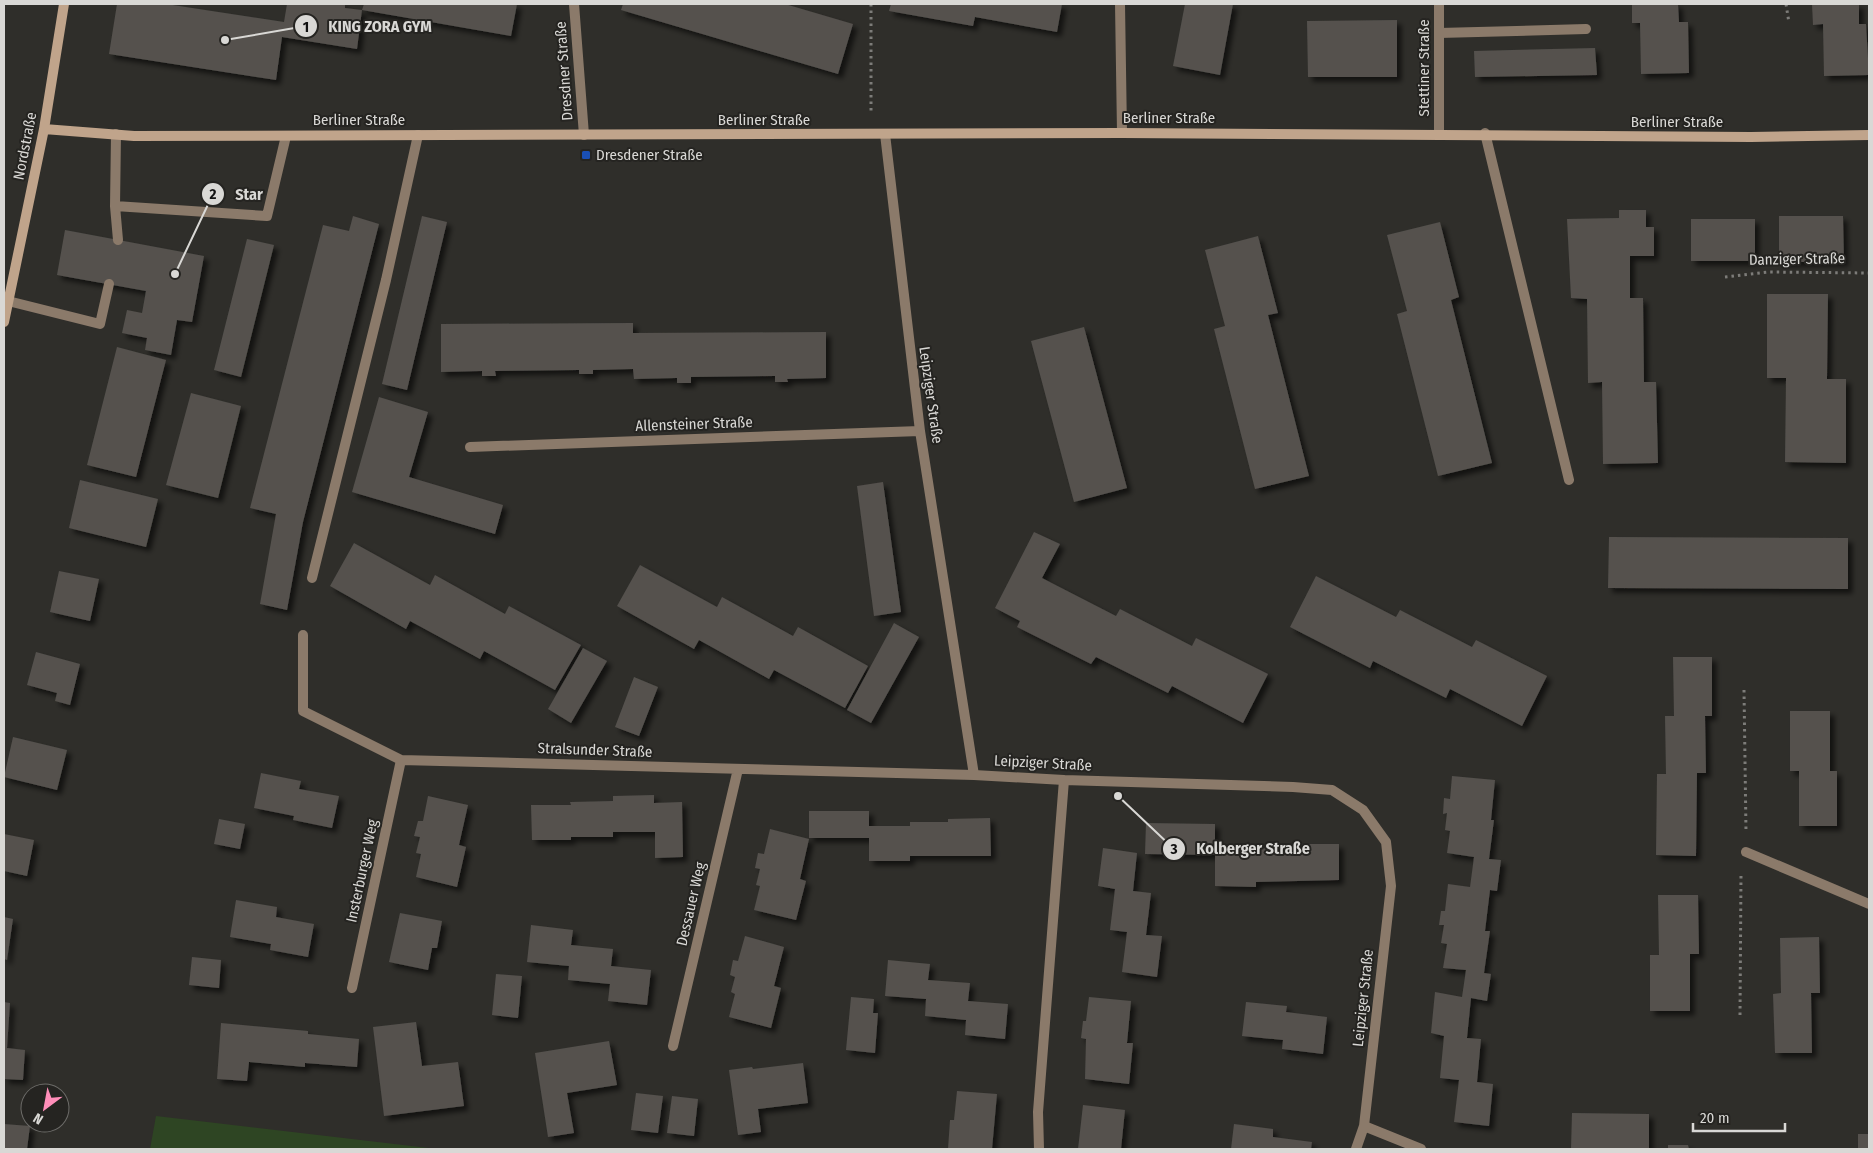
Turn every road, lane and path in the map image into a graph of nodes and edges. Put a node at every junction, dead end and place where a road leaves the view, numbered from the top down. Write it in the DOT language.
graph roads {
  1 [pos="63,4"];
  2 [pos="574,4"];
  3 [pos="871,4"];
  4 [pos="1120,4"];
  5 [pos="1439,4"];
  6 [pos="1786,4"];
  7 [pos="1789,23"];
  8 [pos="1586,29"];
  9 [pos="1439,33"];
  10 [pos="44,129"];
  11 [pos="1122,132"];
  12 [pos="1439,133"];
  13 [pos="1485,133"];
  14 [pos="116,134"];
  15 [pos="871,134"];
  16 [pos="885,134"];
  17 [pos="418,135"];
  18 [pos="584,135"];
  19 [pos="1869,135"];
  20 [pos="286,136"];
  21 [pos="115,206"];
  22 [pos="118,240"];
  23 [pos="1869,274"];
  24 [pos="1725,277"];
  25 [pos="109,284"];
  26 [pos="8,301"];
  27 [pos="4,322"];
  28 [pos="920,431"];
  29 [pos="470,447"];
  30 [pos="1569,480"];
  31 [pos="312,578"];
  32 [pos="303,635"];
  33 [pos="401,760"];
  34 [pos="738,769"];
  35 [pos="974,775"];
  36 [pos="1064,780"];
  37 [pos="1746,852"];
  38 [pos="1869,904"];
  39 [pos="352,988"];
  40 [pos="673,1046"];
  41 [pos="1364,1126"];
  42 [pos="1039,1149"];
  43 [pos="1356,1149"];
  44 [pos="1421,1149"];
  1 -- 10 [label="main road, Nordstraße"];
  2 -- 18 [label="street, Dresdner Straße"];
  3 -- 15 [label="path"];
  4 -- 11 [label="street"];
  5 -- 9 [label="street, Stettiner Straße"];
  6 -- 7 [label="path"];
  8 -- 9 [label="street"];
  9 -- 12 [label="street, Stettiner Straße"];
  10 -- 14 [label="main road, Berliner Straße"];
  10 -- 26 [label="main road, Nordstraße"];
  11 -- 12 [label="main road, Berliner Straße"];
  11 -- 16 [label="main road, Berliner Straße"];
  12 -- 13 [label="main road, Berliner Straße"];
  13 -- 19 [label="main road, Berliner Straße"];
  13 -- 30 [label="street"];
  14 -- 20 [label="main road, Berliner Straße"];
  14 -- 21 [label="street"];
  15 -- 16 [label="main road, Berliner Straße"];
  15 -- 18 [label="main road, Berliner Straße"];
  16 -- 28 [label="street, Leipziger Straße"];
  17 -- 18 [label="main road, Berliner Straße"];
  17 -- 20 [label="main road, Berliner Straße"];
  17 -- 31 [label="street"];
  20 -- 21 [label="street"];
  21 -- 22 [label="street"];
  23 -- 24 [label="path, Danziger Straße"];
  25 -- 26 [label="street"];
  26 -- 27 [label="main road, Nordstraße"];
  28 -- 29 [label="street, Allensteiner Straße"];
  28 -- 35 [label="street, Leipziger Straße"];
  32 -- 33 [label="street, Stralsunder Straße"];
  33 -- 34 [label="street, Stralsunder Straße"];
  33 -- 39 [label="street, Insterburger Weg"];
  34 -- 35 [label="street, Stralsunder Straße"];
  34 -- 40 [label="street, Dessauer Weg"];
  35 -- 36 [label="street, Leipziger Straße"];
  36 -- 41 [label="street, Leipziger Straße"];
  36 -- 42 [label="street"];
  37 -- 38 [label="street"];
  41 -- 43 [label="street, Leipziger Straße"];
  41 -- 44 [label="street"];
}
